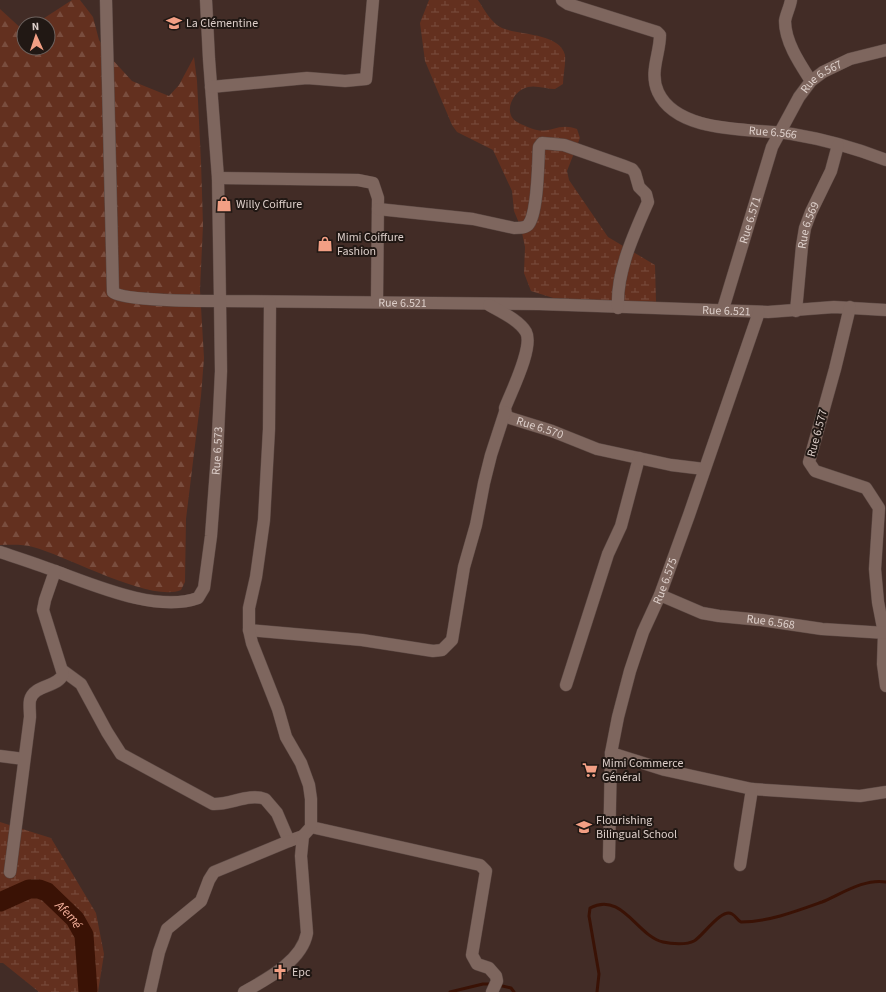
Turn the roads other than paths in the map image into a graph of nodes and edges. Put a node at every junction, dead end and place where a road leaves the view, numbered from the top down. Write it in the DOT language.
graph roads {
  1 [pos="106,0"];
  2 [pos="206,0"];
  3 [pos="373,0"];
  4 [pos="562,0"];
  5 [pos="791,0"];
  6 [pos="886,50"];
  7 [pos="811,81"];
  8 [pos="211,88"];
  9 [pos="780,132"];
  10 [pos="838,145"];
  11 [pos="886,160"];
  12 [pos="218,178"];
  13 [pos="378,209"];
  14 [pos="220,301"];
  15 [pos="270,302"];
  16 [pos="377,302"];
  17 [pos="488,304"];
  18 [pos="850,307"];
  19 [pos="618,308"];
  20 [pos="723,309"];
  21 [pos="886,310"];
  22 [pos="796,311"];
  23 [pos="759,312"];
  24 [pos="505,412"];
  25 [pos="639,458"];
  26 [pos="704,469"];
  27 [pos="0,552"];
  28 [pos="55,571"];
  29 [pos="660,595"];
  30 [pos="249,630"];
  31 [pos="885,633"];
  32 [pos="62,670"];
  33 [pos="566,686"];
  34 [pos="886,686"];
  35 [pos="611,753"];
  36 [pos="0,756"];
  37 [pos="24,759"];
  38 [pos="752,789"];
  39 [pos="886,792"];
  40 [pos="307,832"];
  41 [pos="289,841"];
  42 [pos="609,857"];
  43 [pos="740,864"];
  44 [pos="10,872"];
  45 [pos="150,992"];
  46 [pos="244,992"];
  47 [pos="492,992"];
  1 -- 14 [label="street, Rue 6.521"];
  2 -- 8 [label="street"];
  3 -- 8 [label="street"];
  4 -- 9 [label="street, Rue 6.566"];
  5 -- 7 [label="street"];
  6 -- 7 [label="street, Rue 6.567"];
  7 -- 9 [label="street, Rue 6.567"];
  8 -- 12 [label="street"];
  9 -- 10 [label="street, Rue 6.566"];
  9 -- 20 [label="street, Rue 6.571"];
  10 -- 11 [label="street, Rue 6.566"];
  10 -- 22 [label="street, Rue 6.569"];
  12 -- 13 [label="street"];
  12 -- 14 [label="street"];
  13 -- 16 [label="street"];
  13 -- 19 [label="street"];
  14 -- 15 [label="street, Rue 6.521"];
  14 -- 28 [label="street, Rue 6.573"];
  15 -- 16 [label="street, Rue 6.521"];
  15 -- 30 [label="street"];
  16 -- 17 [label="street, Rue 6.521"];
  17 -- 19 [label="street, Rue 6.521"];
  17 -- 24 [label="street, Rue 6.570"];
  18 -- 21 [label="street, Rue 6.521"];
  18 -- 22 [label="street, Rue 6.521"];
  18 -- 31 [label="street, Rue 6.577"];
  19 -- 20 [label="street, Rue 6.521"];
  20 -- 23 [label="street, Rue 6.521"];
  22 -- 23 [label="street, Rue 6.521"];
  23 -- 26 [label="street, Rue 6.575"];
  24 -- 25 [label="street, Rue 6.570"];
  24 -- 30 [label="street"];
  25 -- 26 [label="street, Rue 6.570"];
  25 -- 33 [label="street"];
  26 -- 29 [label="street, Rue 6.575"];
  27 -- 28 [label="street"];
  28 -- 32 [label="street"];
  29 -- 31 [label="street, Rue 6.568"];
  29 -- 35 [label="street, Rue 6.575"];
  30 -- 40 [label="street"];
  31 -- 34 [label="street, Rue 6.577"];
  32 -- 37 [label="street"];
  32 -- 41 [label="street"];
  35 -- 38 [label="street"];
  35 -- 42 [label="street, Rue 6.575"];
  36 -- 37 [label="street"];
  37 -- 44 [label="street"];
  38 -- 39 [label="street"];
  38 -- 43 [label="street"];
  40 -- 41 [label="street"];
  40 -- 46 [label="street"];
  40 -- 47 [label="street"];
  41 -- 45 [label="street"];
}
